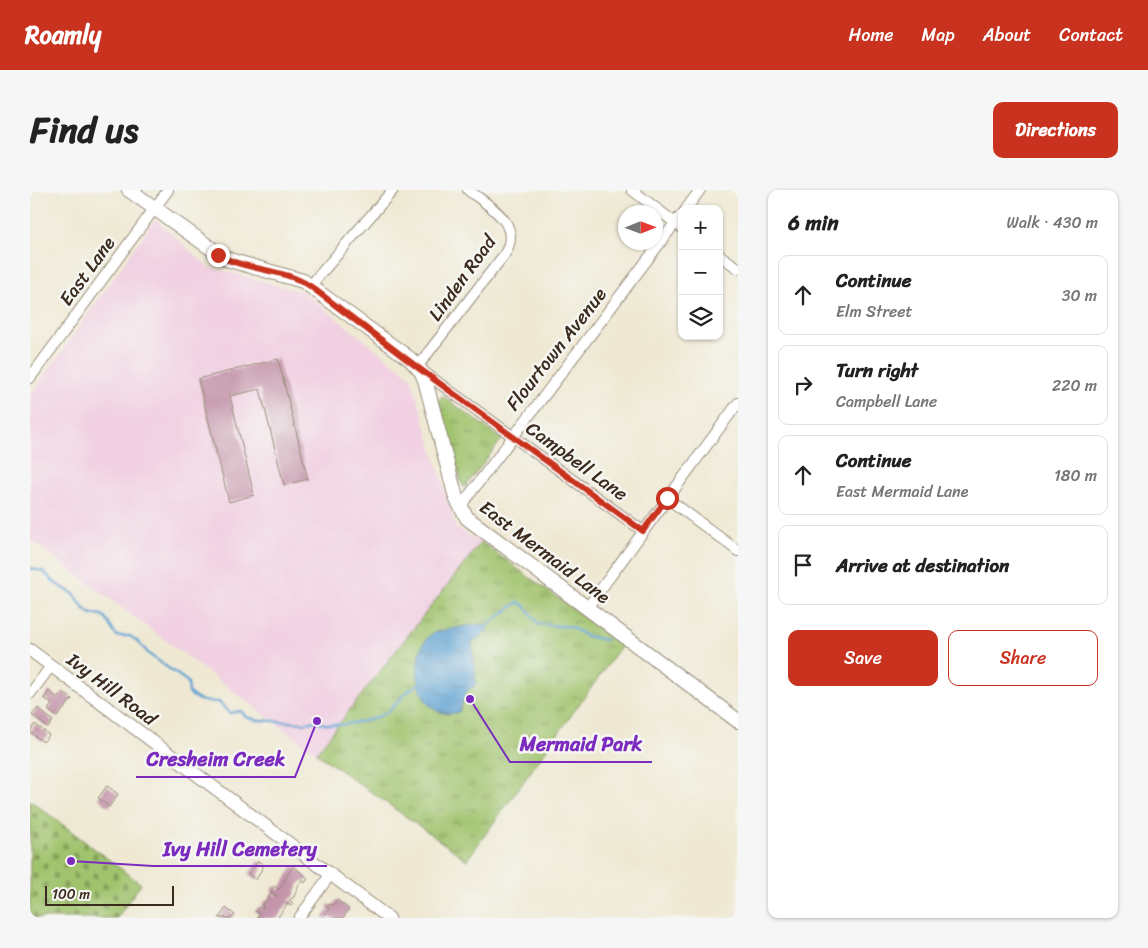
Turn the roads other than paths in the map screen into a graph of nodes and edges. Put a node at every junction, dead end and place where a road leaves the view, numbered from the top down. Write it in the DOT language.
graph roads {
  1 [pos="129,190"];
  2 [pos="168,190"];
  3 [pos="393,190"];
  4 [pos="468,190"];
  5 [pos="632,190"];
  6 [pos="700,190"];
  7 [pos="689,205"];
  8 [pos="155,209"];
  9 [pos="678,225"];
  10 [pos="723,258"];
  11 [pos="738,268"];
  12 [pos="310,286"];
  13 [pos="30,358"];
  14 [pos="39,365"];
  15 [pos="417,367"];
  16 [pos="30,378"];
  17 [pos="738,404"];
  18 [pos="512,436"];
  19 [pos="667,498"];
  20 [pos="460,507"];
  21 [pos="643,531"];
  22 [pos="738,551"];
  23 [pos="588,608"];
  24 [pos="30,650"];
  25 [pos="51,666"];
  26 [pos="30,694"];
  27 [pos="738,721"];
  28 [pos="330,875"];
  29 [pos="299,918"];
  30 [pos="389,918"];
  1 -- 8 [label="main road, East Mermaid Lane"];
  2 -- 8 [label="street, East Lane"];
  3 -- 12 [label="street"];
  4 -- 15 [label="street, Linden Road"];
  5 -- 9 [label="street"];
  6 -- 7 [label="street"];
  8 -- 12 [label="main road, East Mermaid Lane"];
  8 -- 14 [label="street, East Lane"];
  9 -- 18 [label="street, Flourtown Avenue"];
  10 -- 11 [label="street"];
  12 -- 15 [label="main road, East Mermaid Lane"];
  13 -- 14 [label="street"];
  14 -- 16 [label="street, East Lane"];
  15 -- 18 [label="street, Campbell Lane"];
  15 -- 20 [label="main road, East Mermaid Lane"];
  17 -- 19 [label="street"];
  18 -- 20 [label="street, Flourtown Avenue"];
  18 -- 21 [label="street, Campbell Lane"];
  19 -- 21 [label="street"];
  19 -- 22 [label="street"];
  20 -- 23 [label="main road, East Mermaid Lane"];
  21 -- 23 [label="street"];
  23 -- 27 [label="main road, East Mermaid Lane"];
  24 -- 25 [label="street, Ivy Hill Road"];
  25 -- 26 [label="street"];
  25 -- 28 [label="street, Ivy Hill Road"];
  28 -- 29 [label="street"];
  28 -- 30 [label="street, Ivy Hill Road"];
}
